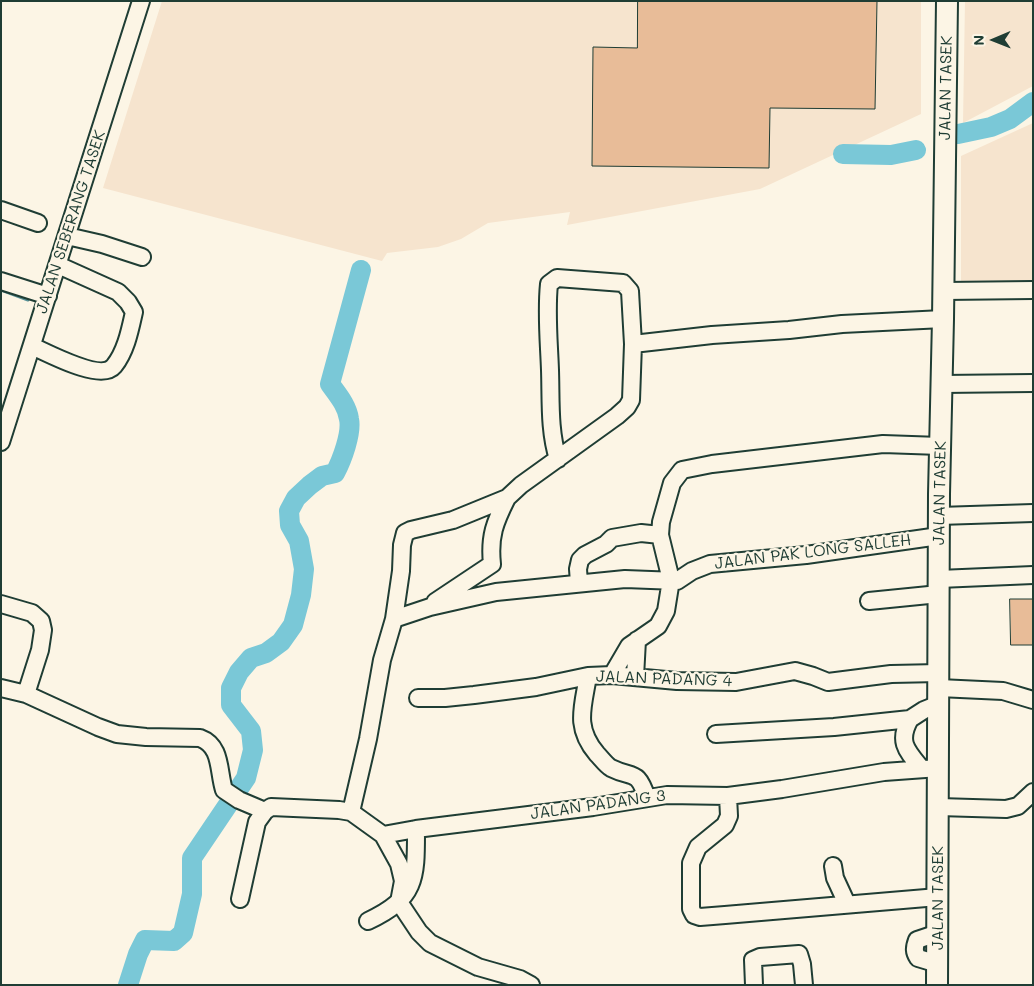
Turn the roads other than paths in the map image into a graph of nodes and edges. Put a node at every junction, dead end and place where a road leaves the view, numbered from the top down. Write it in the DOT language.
graph roads {
  1 [pos="141,1"];
  2 [pos="947,1"];
  3 [pos="1,210"];
  4 [pos="38,223"];
  5 [pos="67,236"];
  6 [pos="142,256"];
  7 [pos="58,265"];
  8 [pos="1,281"];
  9 [pos="1033,290"];
  10 [pos="944,291"];
  11 [pos="48,296"];
  12 [pos="943,319"];
  13 [pos="633,344"];
  14 [pos="32,346"];
  15 [pos="1033,383"];
  16 [pos="942,384"];
  17 [pos="6,410"];
  18 [pos="1,442"];
  19 [pos="940,446"];
  20 [pos="558,460"];
  21 [pos="507,498"];
  22 [pos="1033,513"];
  23 [pos="940,516"];
  24 [pos="660,535"];
  25 [pos="939,536"];
  26 [pos="1028,573"];
  27 [pos="671,580"];
  28 [pos="579,583"];
  29 [pos="939,586"];
  30 [pos="869,601"];
  31 [pos="1,604"];
  32 [pos="430,606"];
  33 [pos="394,619"];
  34 [pos="637,640"];
  35 [pos="612,675"];
  36 [pos="588,676"];
  37 [pos="635,677"];
  38 [pos="1,688"];
  39 [pos="939,688"];
  40 [pos="26,694"];
  41 [pos="418,698"];
  42 [pos="1033,700"];
  43 [pos="910,719"];
  44 [pos="716,734"];
  45 [pos="930,769"];
  46 [pos="1033,792"];
  47 [pos="728,796"];
  48 [pos="647,798"];
  49 [pos="939,808"];
  50 [pos="265,811"];
  51 [pos="351,812"];
  52 [pos="416,829"];
  53 [pos="383,834"];
  54 [pos="833,866"];
  55 [pos="938,897"];
  56 [pos="240,899"];
  57 [pos="399,902"];
  58 [pos="847,904"];
  59 [pos="368,921"];
  60 [pos="531,985"];
  61 [pos="754,985"];
  62 [pos="804,985"];
  63 [pos="937,985"];
  1 -- 5 [label="street, JALAN SEBERANG TASEK"];
  2 -- 10 [label="main road, JALAN TASEK"];
  3 -- 4 [label="street"];
  5 -- 6 [label="street"];
  5 -- 7 [label="street, JALAN SEBERANG TASEK"];
  7 -- 11 [label="street, JALAN SEBERANG TASEK"];
  7 -- 14 [label="street"];
  8 -- 11 [label="street"];
  9 -- 10 [label="street"];
  10 -- 12 [label="main road, JALAN TASEK"];
  11 -- 14 [label="street, JALAN SEBERANG TASEK"];
  12 -- 13 [label="street"];
  12 -- 16 [label="main road, JALAN TASEK"];
  13 -- 20 [label="street"];
  13 -- 20 [label="street"];
  14 -- 17 [label="street, JALAN SEBERANG TASEK"];
  15 -- 16 [label="street"];
  16 -- 19 [label="main road, JALAN TASEK"];
  17 -- 18 [label="street, JALAN SEBERANG TASEK"];
  19 -- 23 [label="main road, JALAN TASEK"];
  19 -- 24 [label="street"];
  20 -- 21 [label="street"];
  21 -- 32 [label="street"];
  21 -- 33 [label="street"];
  22 -- 23 [label="street"];
  23 -- 25 [label="main road, JALAN TASEK"];
  24 -- 27 [label="street"];
  24 -- 28 [label="street"];
  25 -- 27 [label="street, JALAN PAK LONG SALLEH"];
  25 -- 29 [label="main road, JALAN TASEK"];
  26 -- 29 [label="street"];
  27 -- 28 [label="street, JALAN PAK LONG SALLEH"];
  27 -- 34 [label="street"];
  28 -- 32 [label="street, JALAN PAK LONG SALLEH"];
  29 -- 30 [label="street"];
  29 -- 39 [label="main road, JALAN TASEK"];
  31 -- 40 [label="street"];
  32 -- 33 [label="street, JALAN PAK LONG SALLEH"];
  33 -- 51 [label="street"];
  34 -- 35 [label="street"];
  34 -- 37 [label="street"];
  35 -- 36 [label="street, JALAN PADANG 4"];
  35 -- 37 [label="street, JALAN PADANG 4"];
  36 -- 41 [label="street, JALAN PADANG 4"];
  36 -- 48 [label="street"];
  37 -- 39 [label="street, JALAN PADANG 4"];
  38 -- 40 [label="street"];
  39 -- 42 [label="street, JALAN PADANG 4"];
  39 -- 43 [label="street"];
  39 -- 45 [label="main road, JALAN TASEK"];
  40 -- 50 [label="street"];
  43 -- 44 [label="street"];
  43 -- 45 [label="street"];
  45 -- 47 [label="street, JALAN PADANG 3"];
  45 -- 49 [label="main road, JALAN TASEK"];
  46 -- 49 [label="street"];
  47 -- 48 [label="street, JALAN PADANG 3"];
  47 -- 58 [label="street"];
  48 -- 52 [label="street, JALAN PADANG 3"];
  49 -- 55 [label="main road, JALAN TASEK"];
  50 -- 51 [label="street"];
  50 -- 56 [label="street"];
  51 -- 53 [label="street"];
  52 -- 53 [label="street, JALAN PADANG 3"];
  52 -- 57 [label="street"];
  53 -- 57 [label="street"];
  54 -- 58 [label="street"];
  55 -- 58 [label="street"];
  55 -- 63 [label="main road, JALAN TASEK"];
  57 -- 59 [label="street"];
  57 -- 60 [label="street"];
  61 -- 62 [label="street"];
}
